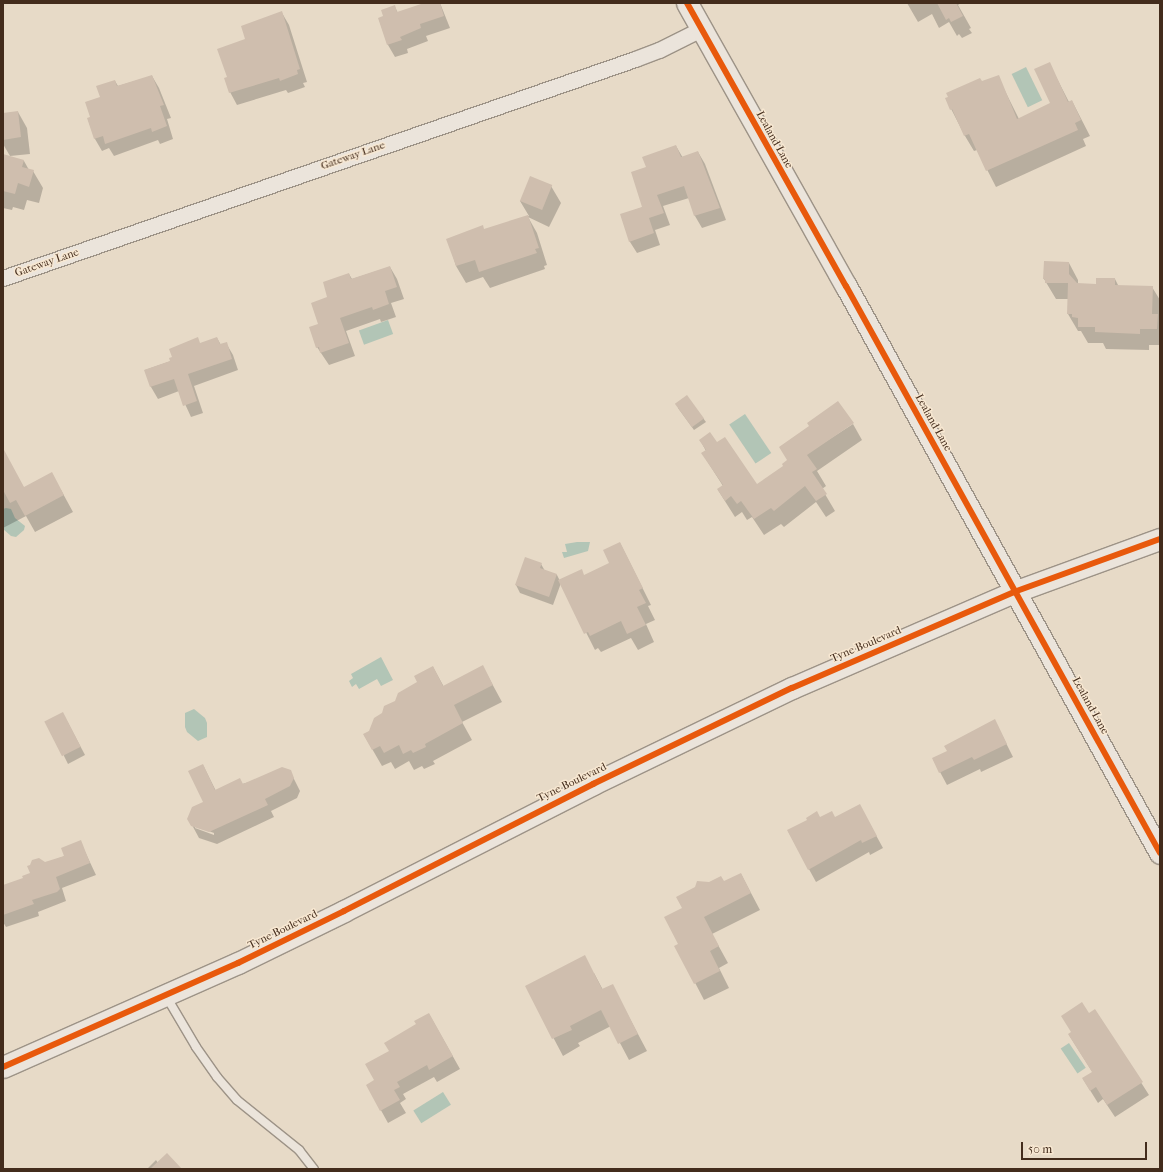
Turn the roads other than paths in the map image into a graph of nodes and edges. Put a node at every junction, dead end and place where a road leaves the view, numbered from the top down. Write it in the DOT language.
graph roads {
  1 [pos="687,3"];
  2 [pos="701,29"];
  3 [pos="3,278"];
  4 [pos="1160,538"];
  5 [pos="1014,592"];
  6 [pos="1160,853"];
  7 [pos="166,995"];
  8 [pos="3,1067"];
  9 [pos="314,1169"];
  1 -- 2 [label="street, Lealand Lane"];
  2 -- 3 [label="street, Gateway Lane"];
  2 -- 5 [label="street, Lealand Lane"];
  4 -- 5 [label="street, Tyne Boulevard"];
  5 -- 6 [label="street, Lealand Lane"];
  5 -- 7 [label="street, Tyne Boulevard"];
  7 -- 8 [label="street, Tyne Boulevard"];
  7 -- 9 [label="lane"];
}
